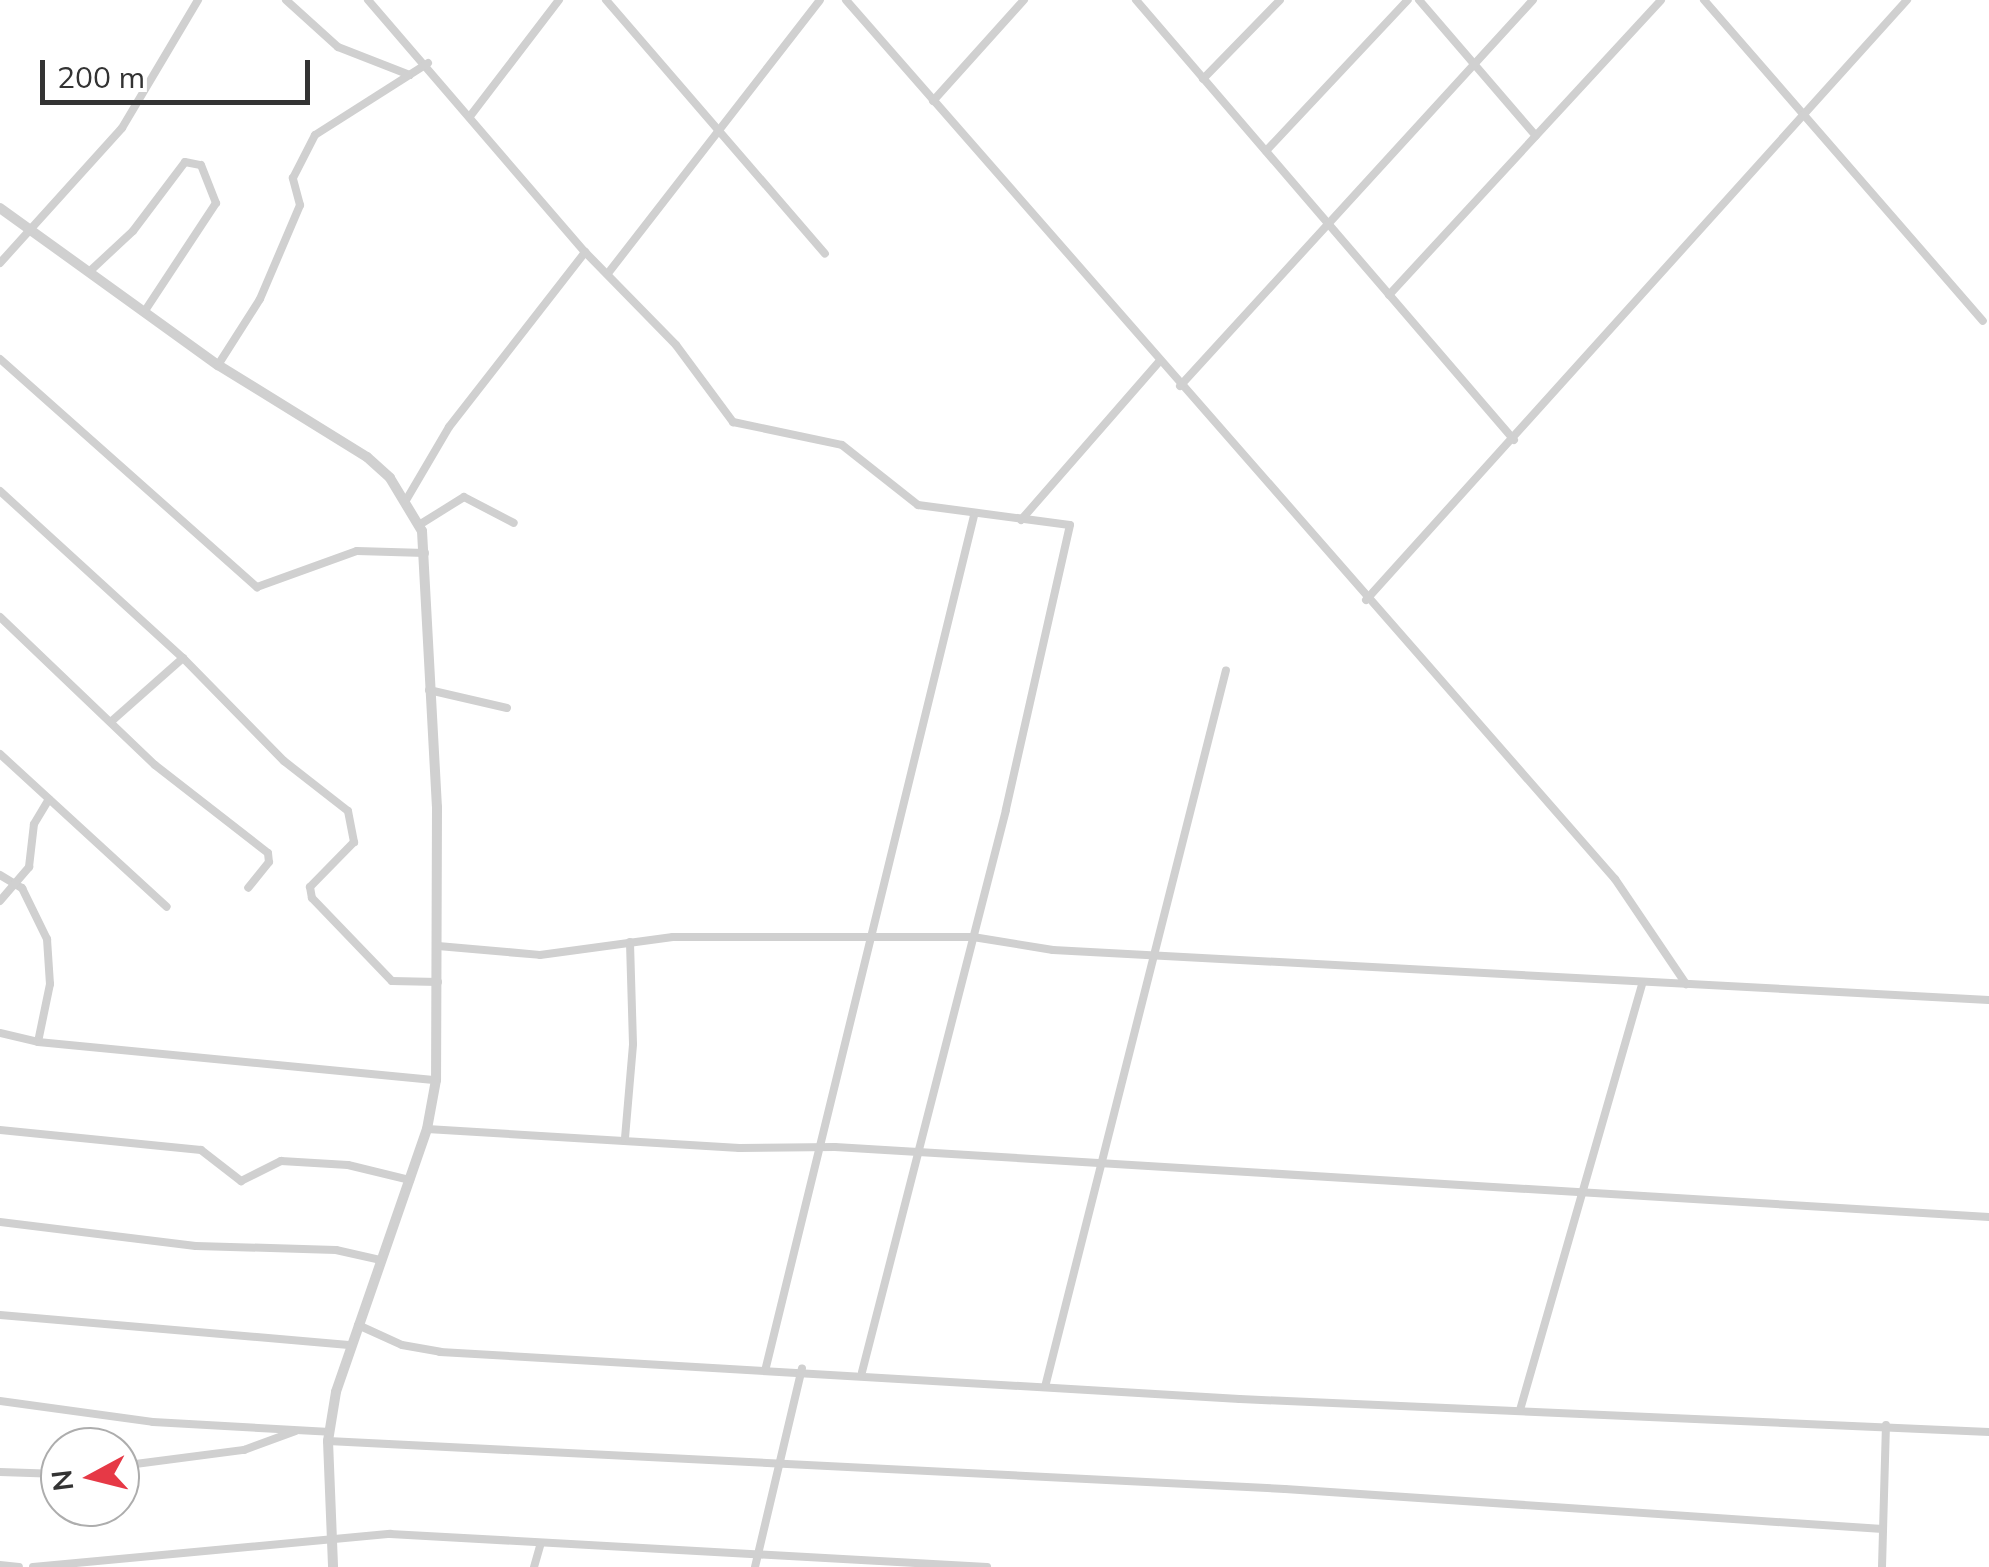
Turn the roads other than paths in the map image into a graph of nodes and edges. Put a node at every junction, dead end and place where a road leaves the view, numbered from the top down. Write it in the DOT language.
graph roads {
  1 [pos="198,0"];
  2 [pos="286,0"];
  3 [pos="368,0"];
  4 [pos="559,0"];
  5 [pos="606,0"];
  6 [pos="820,0"];
  7 [pos="846,0"];
  8 [pos="1024,0"];
  9 [pos="1136,0"];
  10 [pos="1280,0"];
  11 [pos="1408,0"];
  12 [pos="1420,0"];
  13 [pos="1533,0"];
  14 [pos="1661,0"];
  15 [pos="1704,0"];
  16 [pos="1907,0"];
  17 [pos="1475,62"];
  18 [pos="428,63"];
  19 [pos="410,74"];
  20 [pos="1203,78"];
  21 [pos="933,100"];
  22 [pos="471,115"];
  23 [pos="1804,115"];
  24 [pos="717,129"];
  25 [pos="1536,136"];
  26 [pos="1266,152"];
  27 [pos="0,208"];
  28 [pos="1327,223"];
  29 [pos="32,231"];
  30 [pos="585,252"];
  31 [pos="825,254"];
  32 [pos="0,264"];
  33 [pos="89,272"];
  34 [pos="609,272"];
  35 [pos="1389,295"];
  36 [pos="144,312"];
  37 [pos="1982,321"];
  38 [pos="0,359"];
  39 [pos="1159,362"];
  40 [pos="218,365"];
  41 [pos="1180,386"];
  42 [pos="1514,440"];
  43 [pos="0,491"];
  44 [pos="405,502"];
  45 [pos="974,516"];
  46 [pos="1021,520"];
  47 [pos="514,523"];
  48 [pos="420,525"];
  49 [pos="426,553"];
  50 [pos="1366,600"];
  51 [pos="0,616"];
  52 [pos="184,658"];
  53 [pos="1226,670"];
  54 [pos="429,690"];
  55 [pos="507,708"];
  56 [pos="112,720"];
  57 [pos="0,754"];
  58 [pos="49,799"];
  59 [pos="0,876"];
  60 [pos="17,884"];
  61 [pos="248,888"];
  62 [pos="0,901"];
  63 [pos="167,907"];
  64 [pos="872,936"];
  65 [pos="973,937"];
  66 [pos="630,942"];
  67 [pos="438,946"];
  68 [pos="1158,957"];
  69 [pos="438,982"];
  70 [pos="1643,982"];
  71 [pos="1686,984"];
  72 [pos="1989,1000"];
  73 [pos="0,1032"];
  74 [pos="38,1042"];
  75 [pos="436,1080"];
  76 [pos="427,1129"];
  77 [pos="0,1130"];
  78 [pos="625,1138"];
  79 [pos="820,1148"];
  80 [pos="915,1153"];
  81 [pos="1105,1167"];
  82 [pos="410,1180"];
  83 [pos="1583,1194"];
  84 [pos="1989,1216"];
  85 [pos="0,1222"];
  86 [pos="380,1260"];
  87 [pos="0,1315"];
  88 [pos="358,1325"];
  89 [pos="349,1345"];
  90 [pos="766,1367"];
  91 [pos="802,1368"];
  92 [pos="862,1372"];
  93 [pos="1046,1386"];
  94 [pos="0,1401"];
  95 [pos="1520,1410"];
  96 [pos="1886,1426"];
  97 [pos="297,1430"];
  98 [pos="1989,1432"];
  99 [pos="329,1436"];
  100 [pos="782,1462"];
  101 [pos="140,1463"];
  102 [pos="0,1472"];
  103 [pos="40,1473"];
  104 [pos="1883,1529"];
  105 [pos="329,1536"];
  106 [pos="541,1543"];
  107 [pos="757,1556"];
  108 [pos="0,1564"];
  109 [pos="19,1567"];
  110 [pos="33,1567"];
  111 [pos="332,1567"];
  112 [pos="534,1567"];
  113 [pos="755,1567"];
  114 [pos="987,1567"];
  115 [pos="1882,1567"];
  1 -- 29 [label="street"];
  2 -- 19 [label="street"];
  3 -- 18 [label="street"];
  4 -- 22 [label="street"];
  5 -- 24 [label="street"];
  6 -- 24 [label="street"];
  7 -- 21 [label="street"];
  8 -- 21 [label="street"];
  9 -- 20 [label="street"];
  10 -- 20 [label="street"];
  11 -- 26 [label="street"];
  12 -- 17 [label="street"];
  13 -- 17 [label="street"];
  14 -- 25 [label="street"];
  15 -- 23 [label="street"];
  16 -- 23 [label="street"];
  17 -- 25 [label="street"];
  17 -- 28 [label="street"];
  18 -- 19 [label="street"];
  18 -- 22 [label="street"];
  19 -- 40 [label="street"];
  20 -- 26 [label="street"];
  21 -- 39 [label="street"];
  22 -- 30 [label="street"];
  23 -- 37 [label="street"];
  23 -- 42 [label="street"];
  24 -- 31 [label="street"];
  24 -- 34 [label="street"];
  25 -- 35 [label="street"];
  26 -- 28 [label="street"];
  27 -- 29 [label="street"];
  28 -- 35 [label="street"];
  28 -- 41 [label="street"];
  29 -- 32 [label="street"];
  29 -- 33 [label="street"];
  30 -- 34 [label="street"];
  30 -- 44 [label="street"];
  33 -- 36 [label="street"];
  33 -- 36 [label="street"];
  34 -- 45 [label="street"];
  35 -- 42 [label="street"];
  36 -- 40 [label="street"];
  38 -- 49 [label="street"];
  39 -- 41 [label="street"];
  39 -- 46 [label="street"];
  40 -- 44 [label="street"];
  41 -- 50 [label="street"];
  42 -- 50 [label="street"];
  43 -- 52 [label="street"];
  44 -- 48 [label="street"];
  45 -- 46 [label="street"];
  45 -- 64 [label="street"];
  46 -- 65 [label="street"];
  47 -- 48 [label="street"];
  48 -- 49 [label="street"];
  49 -- 54 [label="street"];
  50 -- 71 [label="street"];
  51 -- 56 [label="street"];
  52 -- 56 [label="street"];
  52 -- 69 [label="street"];
  53 -- 68 [label="street"];
  54 -- 55 [label="street"];
  54 -- 67 [label="street"];
  56 -- 61 [label="street"];
  57 -- 58 [label="street"];
  58 -- 60 [label="street"];
  58 -- 63 [label="street"];
  59 -- 60 [label="street"];
  60 -- 62 [label="street"];
  60 -- 74 [label="street"];
  64 -- 65 [label="street"];
  64 -- 66 [label="street"];
  64 -- 79 [label="street"];
  65 -- 68 [label="street"];
  65 -- 80 [label="street"];
  66 -- 67 [label="street"];
  66 -- 78 [label="street"];
  67 -- 69 [label="street"];
  68 -- 70 [label="street"];
  68 -- 81 [label="street"];
  69 -- 75 [label="street"];
  70 -- 71 [label="street"];
  70 -- 83 [label="street"];
  71 -- 72 [label="street"];
  73 -- 74 [label="street"];
  74 -- 75 [label="street"];
  75 -- 76 [label="street"];
  76 -- 78 [label="street"];
  76 -- 82 [label="street"];
  77 -- 82 [label="street"];
  78 -- 79 [label="street"];
  79 -- 80 [label="street"];
  79 -- 90 [label="street"];
  80 -- 81 [label="street"];
  80 -- 92 [label="street"];
  81 -- 83 [label="street"];
  81 -- 93 [label="street"];
  82 -- 86 [label="street"];
  83 -- 84 [label="street"];
  83 -- 95 [label="street"];
  85 -- 86 [label="street"];
  86 -- 88 [label="street"];
  87 -- 89 [label="street"];
  88 -- 89 [label="street"];
  88 -- 90 [label="street"];
  89 -- 99 [label="street"];
  90 -- 91 [label="street"];
  91 -- 92 [label="street"];
  91 -- 100 [label="street"];
  92 -- 93 [label="street"];
  93 -- 95 [label="street"];
  94 -- 97 [label="street"];
  95 -- 96 [label="street"];
  96 -- 98 [label="street"];
  96 -- 104 [label="street"];
  97 -- 99 [label="street"];
  97 -- 101 [label="street"];
  99 -- 100 [label="street"];
  99 -- 105 [label="street"];
  100 -- 104 [label="street"];
  100 -- 107 [label="street"];
  102 -- 103 [label="street"];
  104 -- 115 [label="street"];
  105 -- 106 [label="street"];
  105 -- 110 [label="street"];
  105 -- 111 [label="street"];
  106 -- 107 [label="street"];
  106 -- 112 [label="street"];
  107 -- 113 [label="street"];
  107 -- 114 [label="street"];
  108 -- 109 [label="street"];
}
